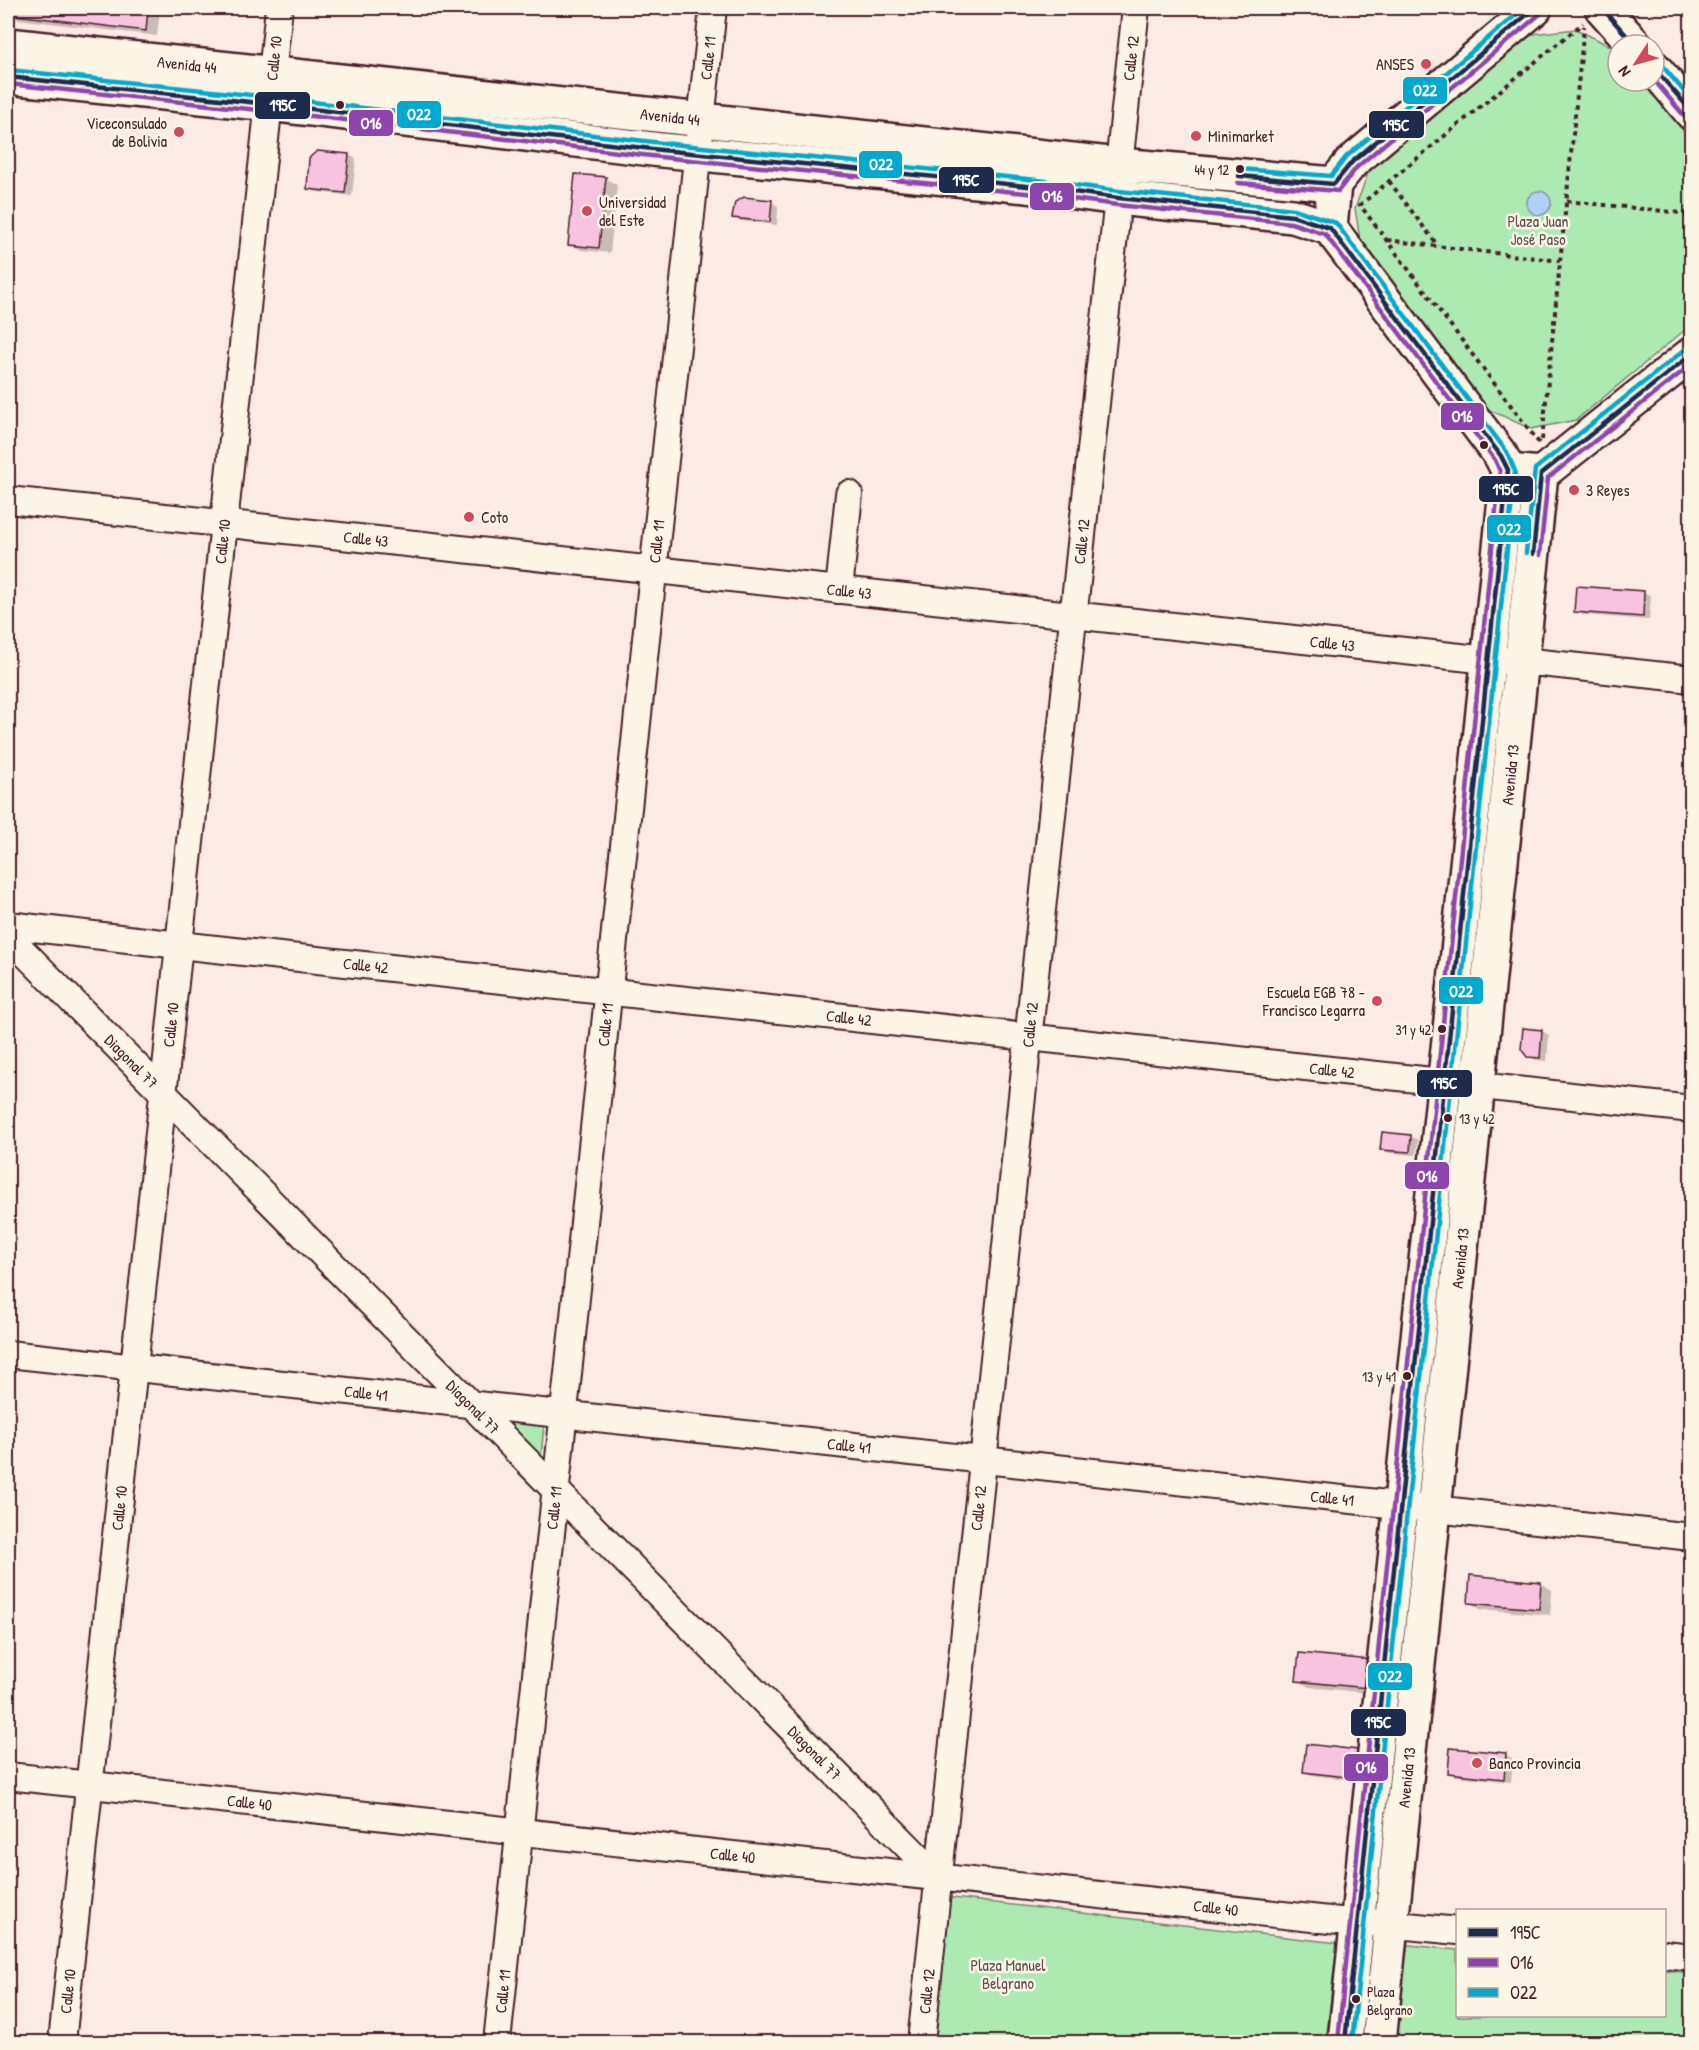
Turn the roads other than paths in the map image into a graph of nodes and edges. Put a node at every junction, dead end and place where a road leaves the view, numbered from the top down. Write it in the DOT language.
graph roads {
  1 [pos="279,8"];
  2 [pos="713,8"];
  3 [pos="1136,8"];
  4 [pos="1535,8"];
  5 [pos="1593,19"];
  6 [pos="1616,33"];
  7 [pos="8,45"];
  8 [pos="8,77"];
  9 [pos="1666,82"];
  10 [pos="270,88"];
  11 [pos="1692,112"];
  12 [pos="701,120"];
  13 [pos="696,154"];
  14 [pos="1119,165"];
  15 [pos="1334,184"];
  16 [pos="1118,198"];
  17 [pos="1330,228"];
  18 [pos="1692,354"];
  19 [pos="1508,470"];
  20 [pos="1541,474"];
  21 [pos="849,494"];
  22 [pos="8,500"];
  23 [pos="224,523"];
  24 [pos="653,570"];
  25 [pos="839,590"];
  26 [pos="1072,615"];
  27 [pos="1488,660"];
  28 [pos="1522,661"];
  29 [pos="1692,679"];
  30 [pos="8,925"];
  31 [pos="8,936"];
  32 [pos="179,945"];
  33 [pos="609,992"];
  34 [pos="1027,1037"];
  35 [pos="1444,1082"];
  36 [pos="1478,1087"];
  37 [pos="163,1092"];
  38 [pos="1692,1109"];
  39 [pos="8,1354"];
  40 [pos="134,1367"];
  41 [pos="469,1402"];
  42 [pos="564,1414"];
  43 [pos="982,1459"];
  44 [pos="556,1490"];
  45 [pos="1400,1506"];
  46 [pos="1434,1509"];
  47 [pos="1692,1537"];
  48 [pos="8,1776"];
  49 [pos="90,1785"];
  50 [pos="520,1831"];
  51 [pos="938,1877"];
  52 [pos="1357,1921"];
  53 [pos="1391,1924"];
  54 [pos="1456,1932"];
  55 [pos="1666,1954"];
  56 [pos="1692,1957"];
  57 [pos="62,2043"];
  58 [pos="497,2043"];
  59 [pos="921,2043"];
  60 [pos="1345,2043"];
  61 [pos="1379,2043"];
  1 -- 10 [label="street, Calle 10"];
  2 -- 12 [label="street, Calle 11"];
  3 -- 14 [label="street, Calle 12"];
  4 -- 15 [label="main road"];
  5 -- 6 [label="main road"];
  7 -- 10 [label="main road, Avenida 44"];
  8 -- 10 [label="main road, Avenida 44"];
  9 -- 11 [label="main road"];
  10 -- 12 [label="main road, Avenida 44"];
  10 -- 13 [label="main road, Avenida 44"];
  10 -- 23 [label="street, Calle 10"];
  12 -- 13 [label="street, Calle 11"];
  12 -- 14 [label="main road, Avenida 44"];
  13 -- 16 [label="main road, Avenida 44"];
  13 -- 24 [label="street, Calle 11"];
  14 -- 15 [label="main road, Avenida 44"];
  14 -- 16 [label="street, Calle 12"];
  15 -- 17 [label="main road"];
  16 -- 17 [label="main road, Avenida 44"];
  16 -- 26 [label="street, Calle 12"];
  17 -- 19 [label="main road"];
  18 -- 20 [label="main road"];
  19 -- 20 [label="main road"];
  19 -- 27 [label="main road, Avenida 13"];
  20 -- 28 [label="main road, Avenida 13"];
  21 -- 25 [label="street"];
  22 -- 23 [label="street, Calle 43"];
  23 -- 24 [label="street, Calle 43"];
  23 -- 32 [label="street, Calle 10"];
  24 -- 25 [label="street, Calle 43"];
  24 -- 33 [label="street, Calle 11"];
  25 -- 26 [label="street, Calle 43"];
  26 -- 27 [label="street, Calle 43"];
  26 -- 34 [label="street, Calle 12"];
  27 -- 28 [label="street, Calle 43"];
  27 -- 35 [label="main road, Avenida 13"];
  28 -- 29 [label="street, Calle 43"];
  28 -- 36 [label="main road, Avenida 13"];
  30 -- 32 [label="street, Calle 42"];
  31 -- 37 [label="street, Diagonal 77"];
  32 -- 33 [label="street, Calle 42"];
  32 -- 37 [label="street, Calle 10"];
  33 -- 34 [label="street, Calle 42"];
  33 -- 42 [label="street, Calle 11"];
  34 -- 35 [label="street, Calle 42"];
  34 -- 43 [label="street, Calle 12"];
  35 -- 36 [label="street, Calle 42"];
  35 -- 45 [label="main road, Avenida 13"];
  36 -- 38 [label="street, Calle 42"];
  36 -- 46 [label="main road, Avenida 13"];
  37 -- 40 [label="street, Calle 10"];
  37 -- 41 [label="street, Diagonal 77"];
  39 -- 40 [label="street, Calle 41"];
  40 -- 41 [label="street, Calle 41"];
  40 -- 49 [label="street, Calle 10"];
  41 -- 42 [label="street, Calle 41"];
  41 -- 44 [label="street, Diagonal 77"];
  42 -- 43 [label="street, Calle 41"];
  42 -- 44 [label="street, Calle 11"];
  43 -- 45 [label="street, Calle 41"];
  43 -- 51 [label="street, Calle 12"];
  44 -- 50 [label="street, Calle 11"];
  44 -- 51 [label="street, Diagonal 77"];
  45 -- 46 [label="street, Calle 41"];
  45 -- 52 [label="main road, Avenida 13"];
  46 -- 47 [label="street, Calle 41"];
  46 -- 53 [label="main road, Avenida 13"];
  48 -- 49 [label="street, Calle 40"];
  49 -- 50 [label="street, Calle 40"];
  49 -- 57 [label="street, Calle 10"];
  50 -- 51 [label="street, Calle 40"];
  50 -- 58 [label="street, Calle 11"];
  51 -- 52 [label="street, Calle 40"];
  51 -- 59 [label="street, Calle 12"];
  52 -- 53 [label="street, Calle 40"];
  52 -- 60 [label="main road, Avenida 13"];
  53 -- 54 [label="street, Calle 40"];
  53 -- 61 [label="main road, Avenida 13"];
  55 -- 56 [label="street"];
}
